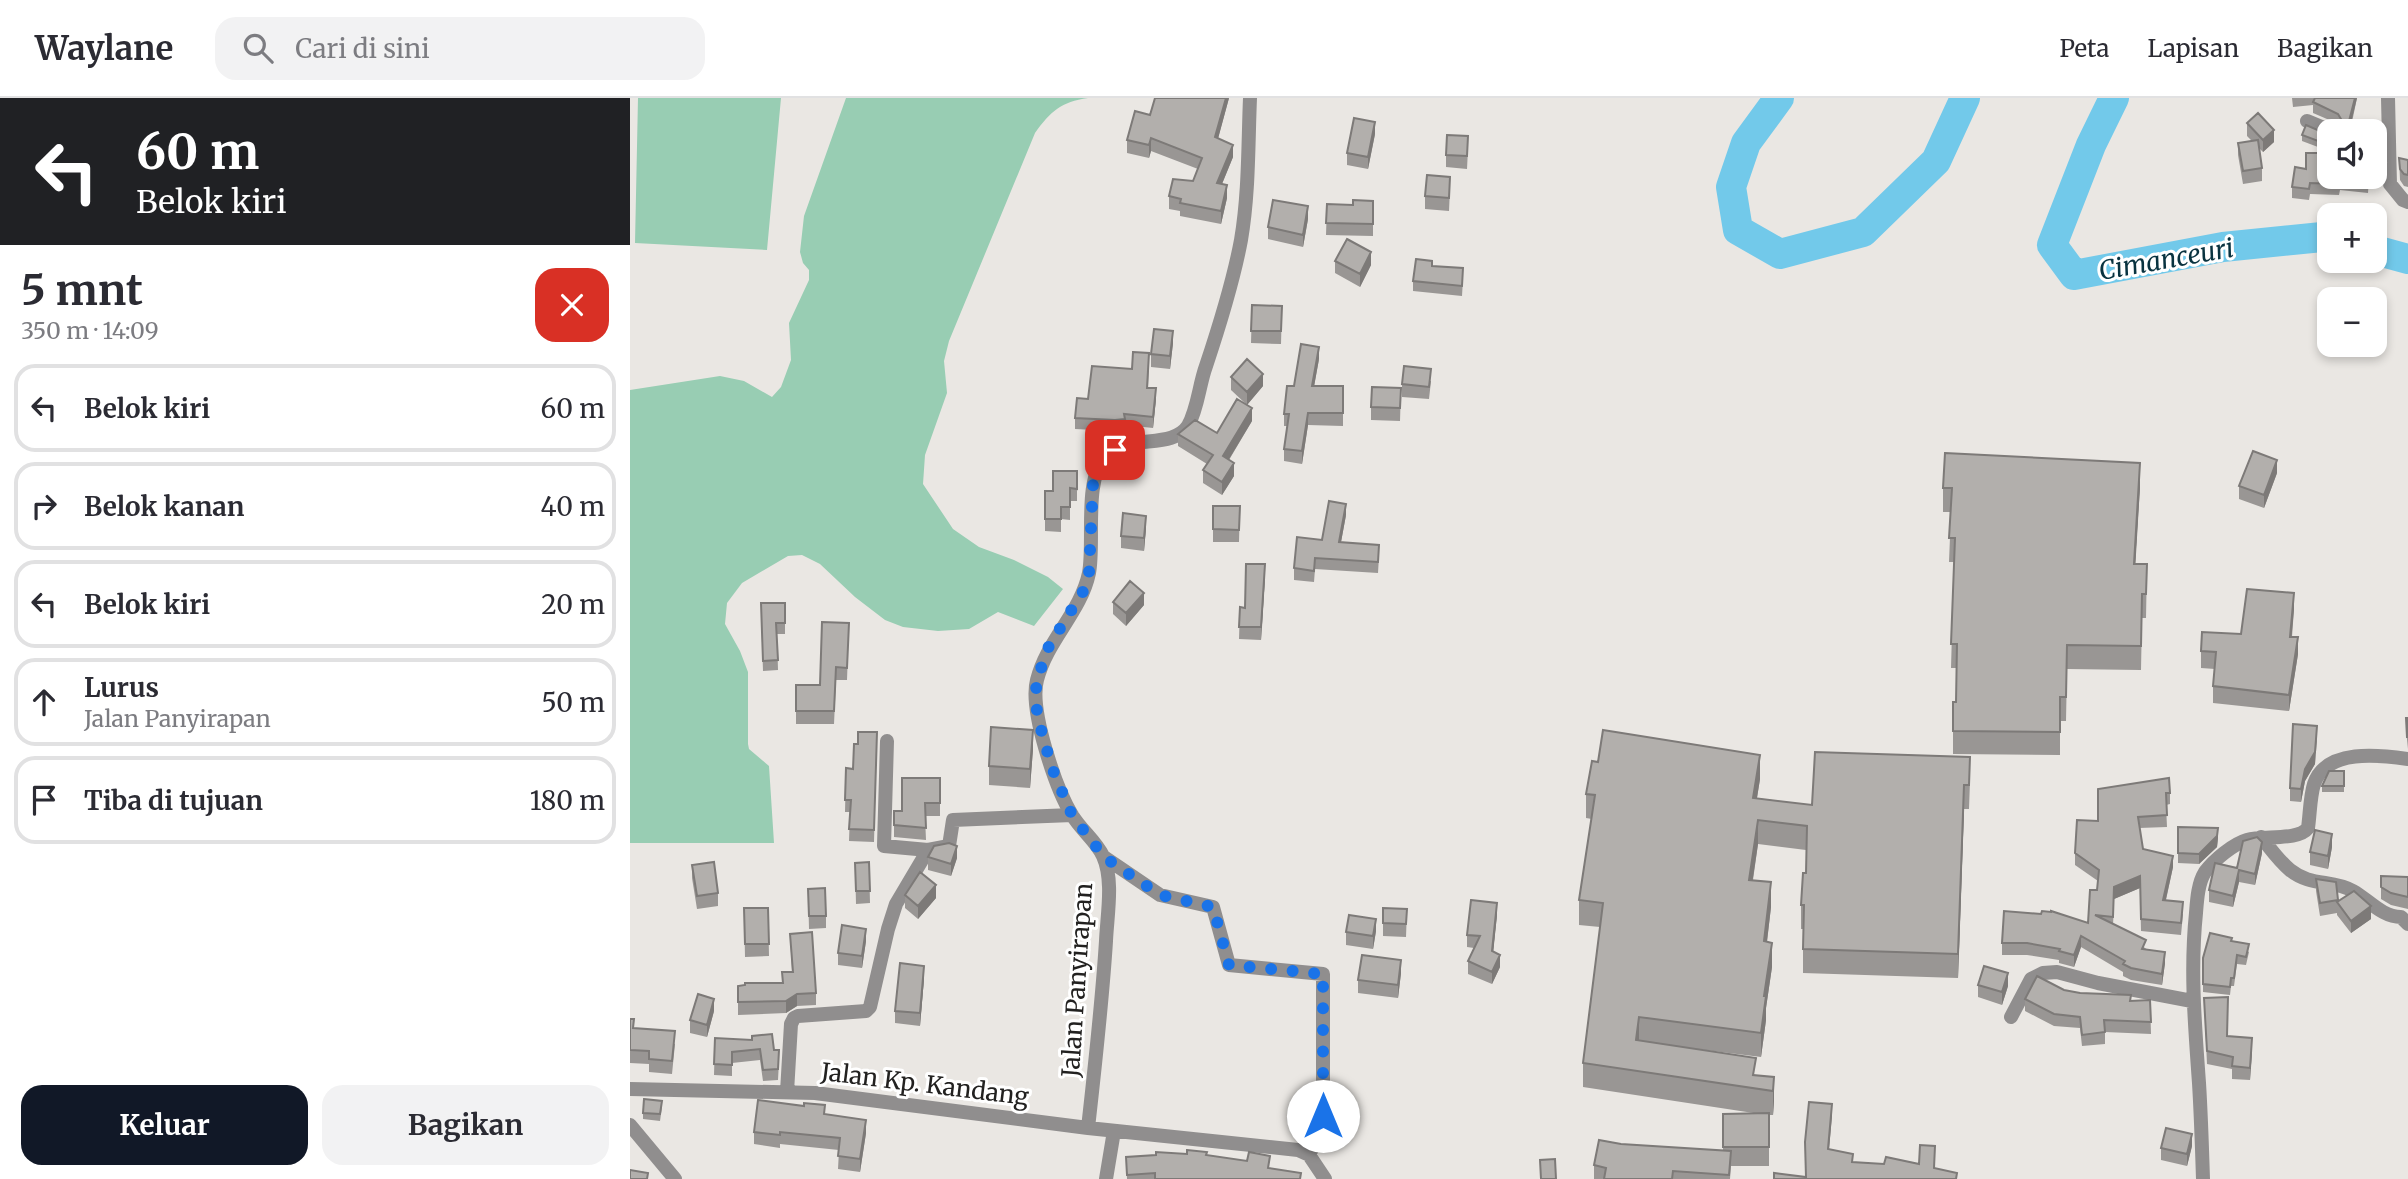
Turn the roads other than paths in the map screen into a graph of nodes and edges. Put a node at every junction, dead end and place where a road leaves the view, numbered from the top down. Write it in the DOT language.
graph roads {
  1 [pos="1250,98"];
  2 [pos="2388,98"];
  3 [pos="2386,119"];
  4 [pos="2307,121"];
  5 [pos="2317,125"];
  6 [pos="2387,173"];
  7 [pos="2408,202"];
  8 [pos="887,741"];
  9 [pos="2408,759"];
  10 [pos="1072,815"];
  11 [pos="2261,837"];
  12 [pos="928,849"];
  13 [pos="1104,857"];
  14 [pos="2408,924"];
  15 [pos="2192,1001"];
  16 [pos="2011,1017"];
  17 [pos="630,1089"];
  18 [pos="787,1092"];
  19 [pos="630,1125"];
  20 [pos="1088,1128"];
  21 [pos="1114,1131"];
  22 [pos="1308,1155"];
  23 [pos="675,1179"];
  24 [pos="1106,1179"];
  25 [pos="1325,1179"];
  26 [pos="2203,1179"];
  1 -- 10 [label="street, Jalan Panyirapan"];
  2 -- 3 [label="street"];
  4 -- 5 [label="street"];
  6 -- 7 [label="street"];
  8 -- 12 [label="street"];
  9 -- 11 [label="street"];
  10 -- 12 [label="street"];
  10 -- 13 [label="street, Jalan Panyirapan"];
  11 -- 14 [label="street"];
  11 -- 15 [label="street"];
  12 -- 18 [label="street"];
  13 -- 20 [label="street, Jalan Panyirapan"];
  13 -- 22 [label="street"];
  15 -- 16 [label="street"];
  15 -- 26 [label="street"];
  17 -- 18 [label="street, Jalan Kp. Kandang"];
  18 -- 20 [label="street, Jalan Kp. Kandang"];
  19 -- 23 [label="street"];
  20 -- 21 [label="street, Jalan Kp. Kandang"];
  21 -- 22 [label="street, Jalan Kp. Kandang"];
  21 -- 24 [label="street"];
  22 -- 25 [label="street"];
}
